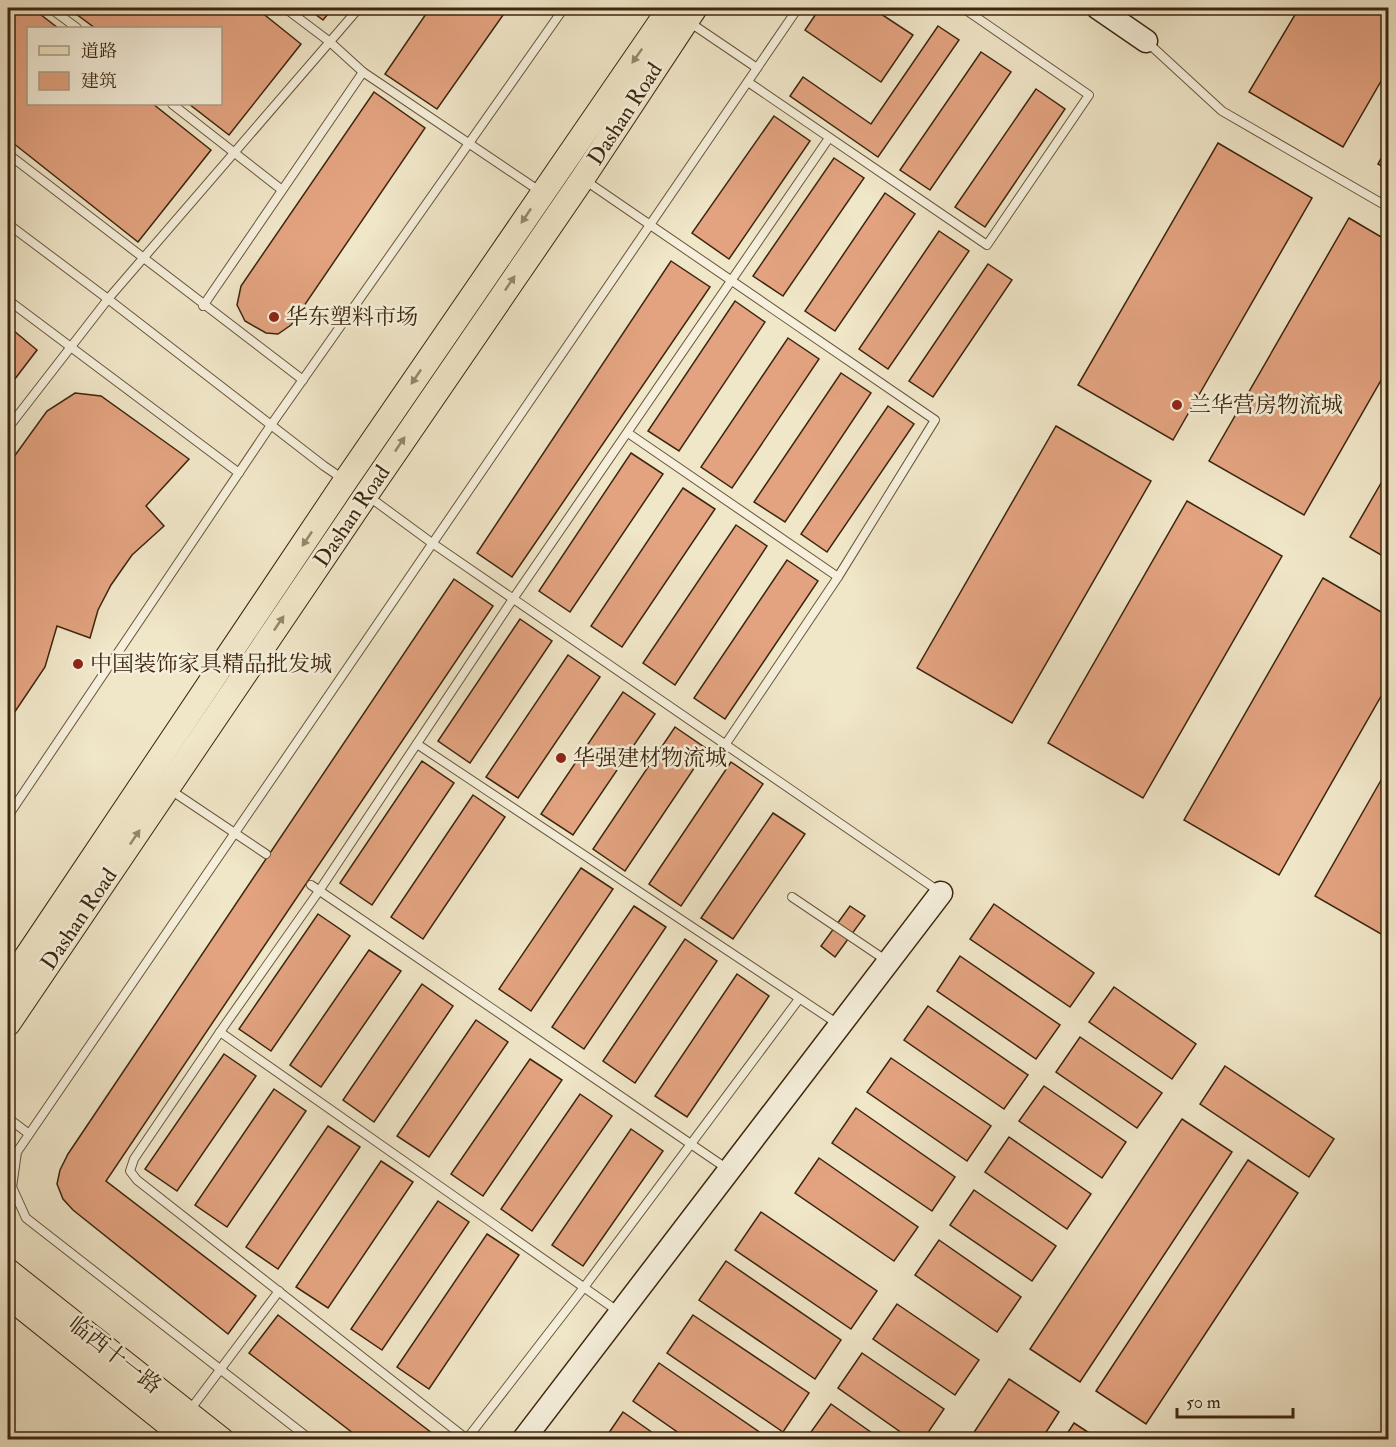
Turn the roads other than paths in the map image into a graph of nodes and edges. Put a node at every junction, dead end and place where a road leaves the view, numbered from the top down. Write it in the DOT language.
graph roads {
  1 [pos="50,8"];
  2 [pos="285,8"];
  3 [pos="359,8"];
  4 [pos="564,8"];
  5 [pos="798,8"];
  6 [pos="963,8"];
  7 [pos="1098,8"];
  8 [pos="684,12"];
  9 [pos="76,27"];
  10 [pos="1146,41"];
  11 [pos="330,42"];
  12 [pos="757,68"];
  13 [pos="363,72"];
  14 [pos="748,82"];
  15 [pos="173,105"];
  16 [pos="829,138"];
  17 [pos="469,144"];
  18 [pos="235,152"];
  19 [pos="8,154"];
  20 [pos="583,178"];
  21 [pos="282,190"];
  22 [pos="542,193"];
  23 [pos="1389,207"];
  24 [pos="8,224"];
  25 [pos="649,225"];
  26 [pos="143,259"];
  27 [pos="731,281"];
  28 [pos="108,299"];
  29 [pos="8,300"];
  30 [pos="203,306"];
  31 [pos="70,348"];
  32 [pos="303,380"];
  33 [pos="271,425"];
  34 [pos="8,428"];
  35 [pos="628,433"];
  36 [pos="239,473"];
  37 [pos="356,487"];
  38 [pos="432,543"];
  39 [pos="838,577"];
  40 [pos="513,599"];
  41 [pos="417,744"];
  42 [pos="725,745"];
  43 [pos="168,789"];
  44 [pos="8,816"];
  45 [pos="235,833"];
  46 [pos="266,854"];
  47 [pos="311,885"];
  48 [pos="319,891"];
  49 [pos="941,893"];
  50 [pos="792,897"];
  51 [pos="888,962"];
  52 [pos="8,984"];
  53 [pos="799,999"];
  54 [pos="8,1024"];
  55 [pos="840,1025"];
  56 [pos="220,1032"];
  57 [pos="8,1118"];
  58 [pos="29,1134"];
  59 [pos="691,1143"];
  60 [pos="729,1170"];
  61 [pos="8,1271"];
  62 [pos="8,1282"];
  63 [pos="585,1286"];
  64 [pos="279,1291"];
  65 [pos="8,1296"];
  66 [pos="620,1313"];
  67 [pos="220,1370"];
  68 [pos="186,1424"];
  69 [pos="467,1439"];
  70 [pos="205,1440"];
  71 [pos="222,1440"];
  72 [pos="311,1440"];
  73 [pos="523,1440"];
  1 -- 9 [label="lane"];
  2 -- 11 [label="lane"];
  3 -- 11 [label="lane"];
  4 -- 17 [label="lane"];
  5 -- 12 [label="lane"];
  6 -- 16 [label="lane"];
  7 -- 10 [label="street"];
  8 -- 12 [label="lane"];
  8 -- 20 [label="main road, Dashan Road"];
  8 -- 22 [label="main road, Dashan Road, one-way"];
  10 -- 23 [label="lane"];
  11 -- 13 [label="lane"];
  11 -- 18 [label="lane"];
  12 -- 14 [label="lane"];
  13 -- 17 [label="lane"];
  13 -- 21 [label="lane"];
  14 -- 16 [label="lane"];
  14 -- 25 [label="lane"];
  15 -- 18 [label="lane"];
  16 -- 27 [label="lane"];
  17 -- 22 [label="lane"];
  17 -- 32 [label="lane"];
  18 -- 21 [label="lane"];
  18 -- 26 [label="lane"];
  19 -- 26 [label="lane"];
  20 -- 25 [label="lane"];
  37 -- 20 [label="main road, Dashan Road, one-way"];
  21 -- 30 [label="lane"];
  22 -- 37 [label="main road, Dashan Road, one-way"];
  24 -- 28 [label="lane"];
  25 -- 27 [label="lane"];
  25 -- 38 [label="lane"];
  26 -- 28 [label="lane"];
  26 -- 30 [label="lane"];
  27 -- 35 [label="lane"];
  27 -- 39 [label="lane"];
  28 -- 31 [label="lane"];
  28 -- 33 [label="lane"];
  29 -- 31 [label="lane"];
  30 -- 32 [label="lane"];
  31 -- 34 [label="lane"];
  31 -- 36 [label="lane"];
  32 -- 33 [label="lane"];
  33 -- 36 [label="lane"];
  33 -- 37 [label="lane"];
  35 -- 39 [label="lane"];
  35 -- 40 [label="lane"];
  36 -- 44 [label="lane"];
  37 -- 38 [label="lane"];
  43 -- 37 [label="main road, Dashan Road, one-way"];
  37 -- 52 [label="main road, Dashan Road, one-way"];
  38 -- 40 [label="lane"];
  38 -- 45 [label="lane"];
  39 -- 42 [label="lane"];
  40 -- 41 [label="lane"];
  40 -- 42 [label="lane"];
  41 -- 48 [label="lane"];
  41 -- 53 [label="lane"];
  42 -- 49 [label="lane"];
  43 -- 45 [label="lane"];
  54 -- 43 [label="main road, Dashan Road, one-way"];
  45 -- 46 [label="lane"];
  45 -- 58 [label="lane"];
  47 -- 48 [label="lane"];
  48 -- 56 [label="lane"];
  48 -- 59 [label="lane"];
  49 -- 51 [label="street"];
  50 -- 51 [label="lane"];
  51 -- 55 [label="street"];
  53 -- 55 [label="lane"];
  53 -- 59 [label="lane"];
  55 -- 60 [label="street"];
  56 -- 63 [label="lane"];
  56 -- 64 [label="lane"];
  57 -- 58 [label="lane"];
  58 -- 67 [label="lane"];
  59 -- 60 [label="lane"];
  59 -- 63 [label="lane"];
  60 -- 66 [label="street"];
  61 -- 68 [label="main road, 临西十一路"];
  62 -- 68 [label="main road, 临西十一路"];
  63 -- 66 [label="lane"];
  63 -- 69 [label="lane"];
  64 -- 67 [label="lane"];
  64 -- 69 [label="lane"];
  65 -- 68 [label="main road, 临西十一路"];
  66 -- 73 [label="street"];
  67 -- 68 [label="lane"];
  67 -- 72 [label="lane"];
  68 -- 70 [label="main road, 临西十一路"];
  68 -- 71 [label="main road, 临西十一路"];
}
